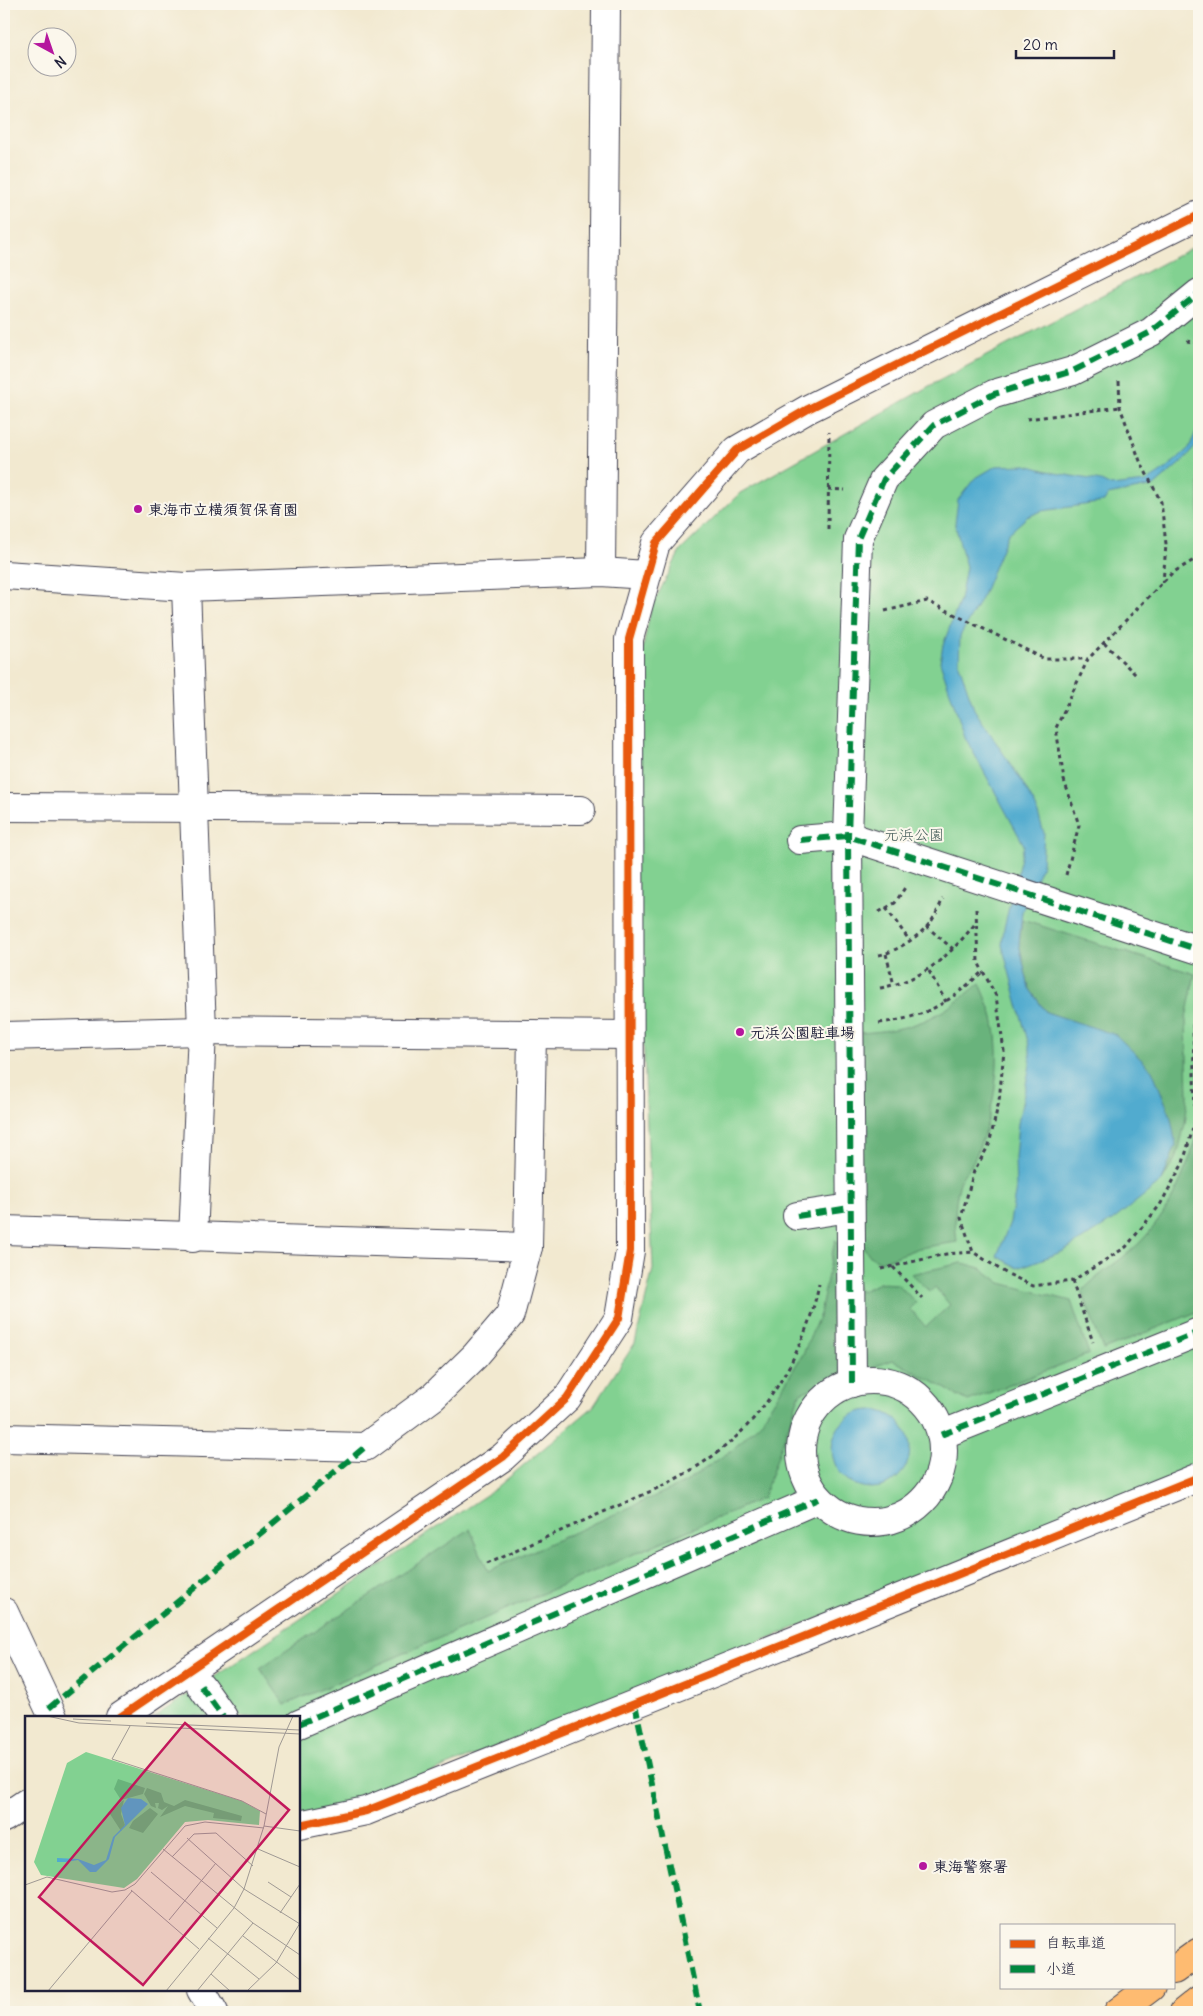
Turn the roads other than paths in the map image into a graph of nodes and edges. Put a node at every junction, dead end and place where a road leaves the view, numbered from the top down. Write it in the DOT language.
graph roads {
  1 [pos="606,4"];
  2 [pos="1199,216"];
  3 [pos="1199,293"];
  4 [pos="601,572"];
  5 [pos="4,575"];
  6 [pos="646,575"];
  7 [pos="186,586"];
  8 [pos="4,807"];
  9 [pos="194,809"];
  10 [pos="582,810"];
  11 [pos="848,836"];
  12 [pos="800,840"];
  13 [pos="1199,950"];
  14 [pos="202,1031"];
  15 [pos="532,1034"];
  16 [pos="629,1035"];
  17 [pos="4,1036"];
  18 [pos="850,1208"];
  19 [pos="797,1216"];
  20 [pos="4,1230"];
  21 [pos="193,1238"];
  22 [pos="528,1246"];
  23 [pos="1199,1332"];
  24 [pos="852,1383"];
  25 [pos="941,1435"];
  26 [pos="4,1438"];
  27 [pos="1199,1477"];
  28 [pos="818,1499"];
  29 [pos="4,1612"];
  30 [pos="201,1686"];
  31 [pos="53,1716"];
  32 [pos="121,1716"];
  33 [pos="222,1716"];
  34 [pos="300,1724"];
  35 [pos="25,1804"];
  36 [pos="4,1818"];
  37 [pos="300,1825"];
  38 [pos="1199,1952"];
  39 [pos="1176,1969"];
  40 [pos="1150,1988"];
  41 [pos="202,1991"];
  42 [pos="1199,2000"];
  43 [pos="214,2012"];
  44 [pos="1118,2012"];
  45 [pos="1184,2012"];
  1 -- 4 [label="street"];
  2 -- 6 [label="street"];
  3 -- 11 [label="street"];
  4 -- 6 [label="street"];
  4 -- 7 [label="street"];
  5 -- 7 [label="street"];
  6 -- 16 [label="street"];
  7 -- 9 [label="street"];
  8 -- 9 [label="street"];
  9 -- 10 [label="street"];
  9 -- 14 [label="street"];
  11 -- 12 [label="street"];
  11 -- 13 [label="street"];
  11 -- 18 [label="street"];
  14 -- 15 [label="street"];
  14 -- 17 [label="street"];
  14 -- 21 [label="street"];
  15 -- 16 [label="street"];
  15 -- 22 [label="street"];
  16 -- 32 [label="street"];
  18 -- 19 [label="street"];
  18 -- 24 [label="street"];
  20 -- 21 [label="street"];
  21 -- 22 [label="street"];
  22 -- 26 [label="street"];
  23 -- 25 [label="street"];
  24 -- 25 [label="street"];
  24 -- 28 [label="street"];
  25 -- 28 [label="street"];
  27 -- 37 [label="street"];
  28 -- 34 [label="street"];
  29 -- 31 [label="street"];
  30 -- 33 [label="street"];
  35 -- 36 [label="street"];
  38 -- 39 [label="highway"];
  40 -- 44 [label="highway"];
  41 -- 43 [label="street"];
  42 -- 45 [label="highway"];
}
